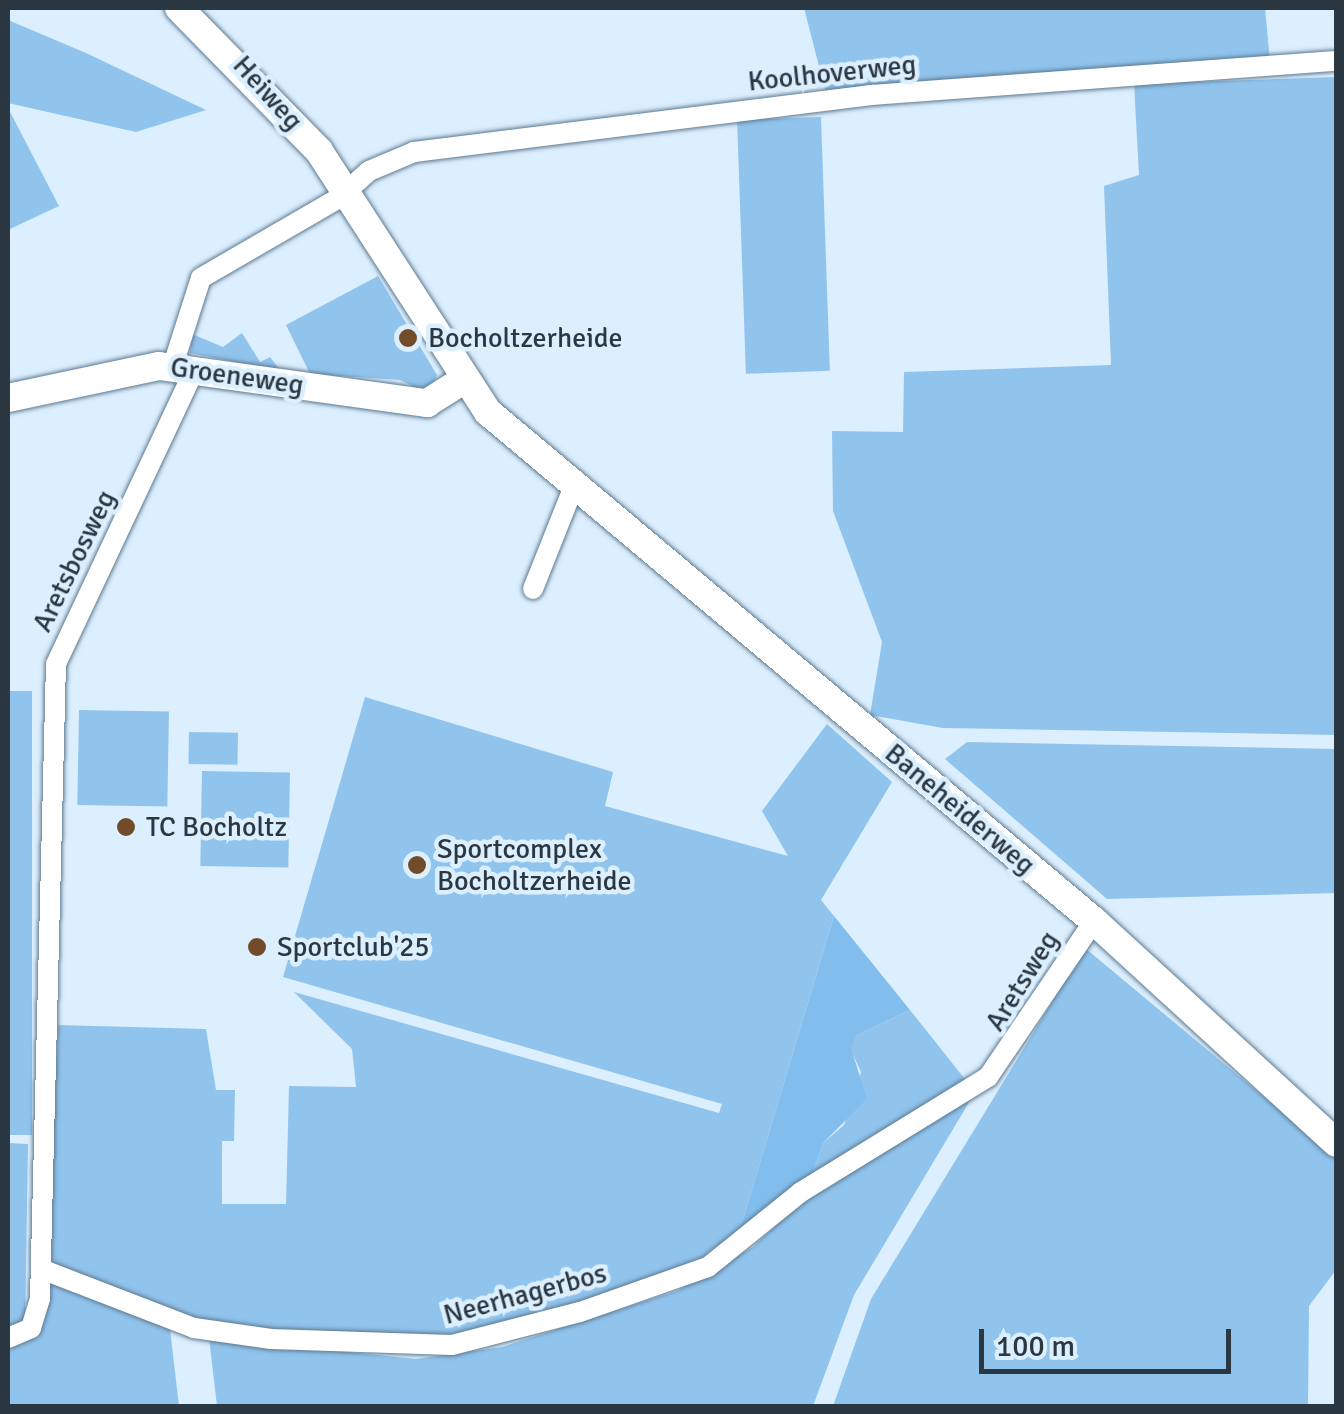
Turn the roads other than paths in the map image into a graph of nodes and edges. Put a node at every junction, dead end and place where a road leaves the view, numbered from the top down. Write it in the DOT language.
graph roads {
  1 [pos="178,8"];
  2 [pos="1336,61"];
  3 [pos="346,190"];
  4 [pos="184,368"];
  5 [pos="462,381"];
  6 [pos="8,398"];
  7 [pos="574,486"];
  8 [pos="533,589"];
  9 [pos="1094,921"];
  10 [pos="997,1070"];
  11 [pos="1336,1143"];
  12 [pos="41,1269"];
  13 [pos="8,1338"];
  1 -- 3 [label="street, Heiweg"];
  2 -- 3 [label="street, Koolhoverweg"];
  3 -- 4 [label="street, Koolhoverweg"];
  3 -- 5 [label="street, Baneheiderweg"];
  4 -- 5 [label="street, Groeneweg"];
  4 -- 6 [label="street, Groeneweg"];
  4 -- 12 [label="street, Aretsbosweg"];
  5 -- 7 [label="street, Baneheiderweg"];
  7 -- 8 [label="street"];
  7 -- 9 [label="street, Baneheiderweg"];
  9 -- 10 [label="street, Aretsweg"];
  9 -- 11 [label="street, Baneheiderweg"];
  10 -- 12 [label="street, Neerhagerbos"];
  12 -- 13 [label="street"];
}
